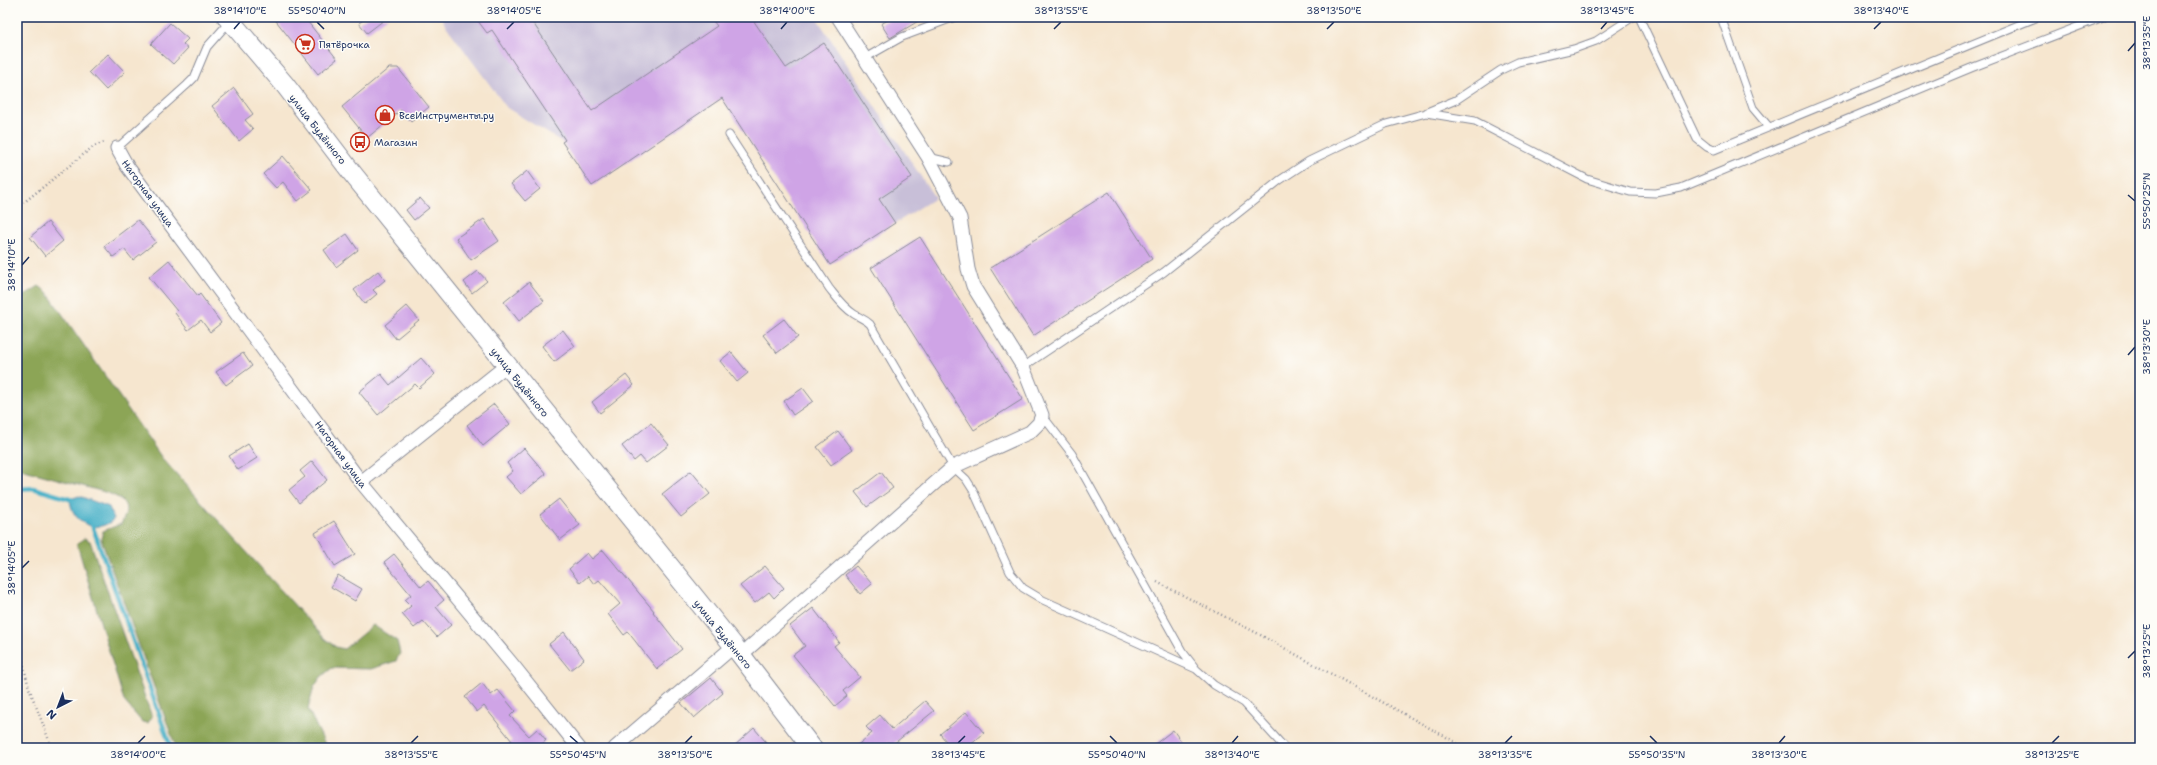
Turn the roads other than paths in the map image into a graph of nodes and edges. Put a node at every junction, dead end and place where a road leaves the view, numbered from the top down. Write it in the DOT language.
graph roads {
  1 [pos="838,17"];
  2 [pos="955,17"];
  3 [pos="1633,17"];
  4 [pos="1639,17"];
  5 [pos="1721,17"];
  6 [pos="2038,17"];
  7 [pos="2102,17"];
  8 [pos="231,18"];
  9 [pos="864,58"];
  10 [pos="1426,113"];
  11 [pos="1769,127"];
  12 [pos="729,135"];
  13 [pos="117,148"];
  14 [pos="928,157"];
  15 [pos="949,162"];
  16 [pos="507,365"];
  17 [pos="1023,367"];
  18 [pos="1042,415"];
  19 [pos="953,467"];
  20 [pos="360,482"];
  21 [pos="737,651"];
  22 [pos="1196,669"];
  23 [pos="579,748"];
  24 [pos="615,748"];
  25 [pos="812,748"];
  26 [pos="1285,748"];
  1 -- 9 [label="street"];
  2 -- 9 [label="lane"];
  3 -- 10 [label="lane"];
  4 -- 11 [label="lane"];
  5 -- 11 [label="lane"];
  6 -- 11 [label="lane"];
  7 -- 10 [label="lane"];
  8 -- 13 [label="lane"];
  8 -- 16 [label="main road, улица Будённого"];
  9 -- 14 [label="street"];
  10 -- 17 [label="lane"];
  12 -- 19 [label="lane"];
  13 -- 20 [label="street, Нагорная улица"];
  14 -- 15 [label="lane"];
  14 -- 17 [label="street"];
  16 -- 20 [label="street"];
  16 -- 21 [label="main road, улица Будённого"];
  17 -- 18 [label="street"];
  18 -- 19 [label="street"];
  18 -- 22 [label="lane"];
  19 -- 21 [label="street"];
  19 -- 22 [label="lane"];
  20 -- 23 [label="street, Нагорная улица"];
  21 -- 24 [label="street"];
  21 -- 25 [label="main road, улица Будённого"];
  22 -- 26 [label="lane"];
}
